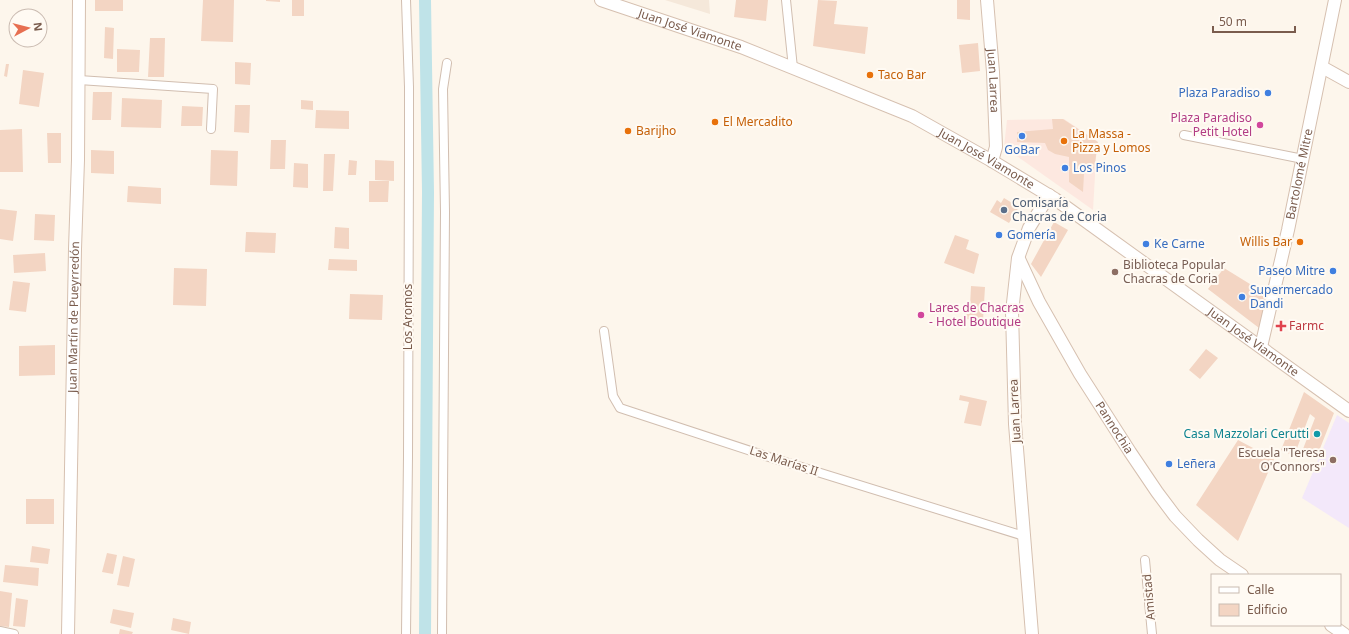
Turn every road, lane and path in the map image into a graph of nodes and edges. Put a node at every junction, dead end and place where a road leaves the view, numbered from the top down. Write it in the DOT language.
graph roads {
  1 [pos="79,0"];
  2 [pos="406,0"];
  3 [pos="601,0"];
  4 [pos="786,0"];
  5 [pos="987,0"];
  6 [pos="1335,0"];
  7 [pos="624,4"];
  8 [pos="446,63"];
  9 [pos="1322,67"];
  10 [pos="793,68"];
  11 [pos="79,80"];
  12 [pos="1349,82"];
  13 [pos="211,129"];
  14 [pos="1184,135"];
  15 [pos="1303,159"];
  16 [pos="992,161"];
  17 [pos="1049,195"];
  18 [pos="1018,258"];
  19 [pos="604,331"];
  20 [pos="1261,348"];
  21 [pos="1349,411"];
  22 [pos="1024,536"];
  23 [pos="1145,560"];
  24 [pos="1241,574"];
  25 [pos="1332,626"];
  26 [pos="0,631"];
  27 [pos="14,634"];
  28 [pos="68,634"];
  29 [pos="406,634"];
  30 [pos="442,634"];
  31 [pos="1032,634"];
  32 [pos="1152,634"];
  33 [pos="1344,634"];
  1 -- 11 [label="main road, Juan Martín de Pueyrredón"];
  2 -- 29 [label="street, Los Aromos"];
  3 -- 7 [label="main road, Juan José Viamonte"];
  4 -- 10 [label="street"];
  5 -- 16 [label="main road, Juan Larrea"];
  6 -- 9 [label="main road, Bartolomé Mitre"];
  7 -- 10 [label="main road, Juan José Viamonte"];
  8 -- 30 [label="street"];
  9 -- 12 [label="main road"];
  9 -- 15 [label="main road, Bartolomé Mitre"];
  10 -- 16 [label="main road, Juan José Viamonte"];
  11 -- 13 [label="street"];
  11 -- 28 [label="main road, Juan Martín de Pueyrredón"];
  14 -- 15 [label="street"];
  15 -- 20 [label="main road, Bartolomé Mitre"];
  16 -- 17 [label="main road, Juan José Viamonte"];
  17 -- 18 [label="main road, Juan Larrea"];
  17 -- 20 [label="main road, Juan José Viamonte"];
  18 -- 22 [label="main road, Juan Larrea"];
  18 -- 24 [label="main road, Pannochia"];
  19 -- 22 [label="street, Las Marías II"];
  20 -- 21 [label="main road, Juan José Viamonte"];
  22 -- 31 [label="main road, Juan Larrea"];
  23 -- 32 [label="street, Amistad"];
  25 -- 33 [label="main road"];
  26 -- 27 [label="street"];
}
